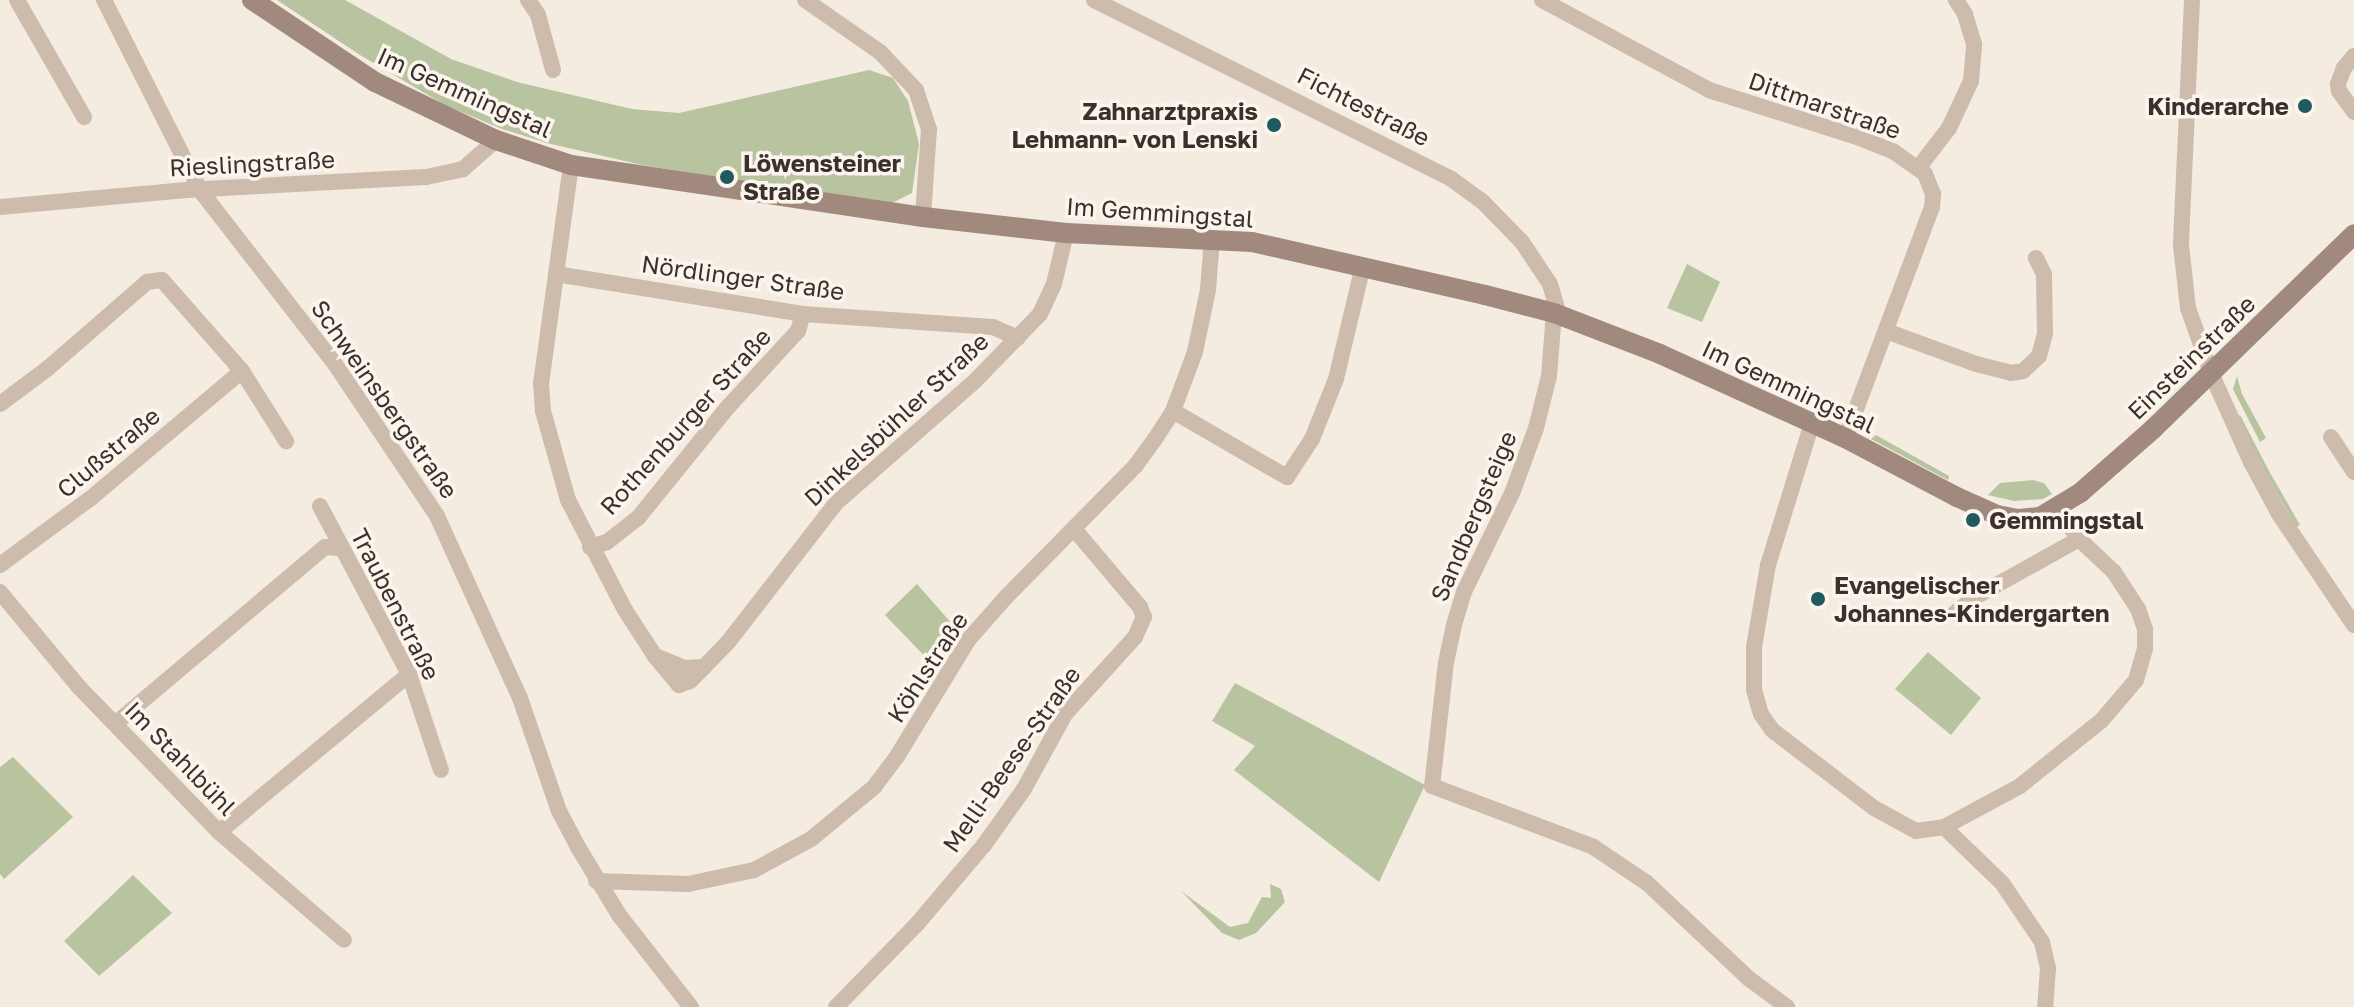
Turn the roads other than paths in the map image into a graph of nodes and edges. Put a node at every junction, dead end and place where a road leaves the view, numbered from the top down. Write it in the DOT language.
graph roads {
  1 [pos="17,0"];
  2 [pos="104,0"];
  3 [pos="252,0"];
  4 [pos="528,0"];
  5 [pos="805,0"];
  6 [pos="1094,0"];
  7 [pos="1542,0"];
  8 [pos="1956,0"];
  9 [pos="2192,0"];
  10 [pos="2354,56"];
  11 [pos="553,70"];
  12 [pos="2354,112"];
  13 [pos="84,117"];
  14 [pos="496,140"];
  15 [pos="571,165"];
  16 [pos="1919,167"];
  17 [pos="200,190"];
  18 [pos="0,207"];
  19 [pos="923,217"];
  20 [pos="1066,233"];
  21 [pos="2354,234"];
  22 [pos="1212,238"];
  23 [pos="2036,258"];
  24 [pos="1363,266"];
  25 [pos="556,274"];
  26 [pos="803,314"];
  27 [pos="1556,314"];
  28 [pos="1886,331"];
  29 [pos="1018,338"];
  30 [pos="242,371"];
  31 [pos="2211,373"];
  32 [pos="0,404"];
  33 [pos="1173,411"];
  34 [pos="1812,423"];
  35 [pos="2331,437"];
  36 [pos="1845,438"];
  37 [pos="286,441"];
  38 [pos="2354,472"];
  39 [pos="320,506"];
  40 [pos="2058,510"];
  41 [pos="1074,529"];
  42 [pos="2079,539"];
  43 [pos="590,547"];
  44 [pos="340,548"];
  45 [pos="0,565"];
  46 [pos="0,592"];
  47 [pos="1955,613"];
  48 [pos="2354,625"];
  49 [pos="409,674"];
  50 [pos="116,723"];
  51 [pos="441,770"];
  52 [pos="1944,827"];
  53 [pos="219,832"];
  54 [pos="596,881"];
  55 [pos="344,940"];
  56 [pos="691,1007"];
  57 [pos="836,1007"];
  58 [pos="1787,1007"];
  59 [pos="2045,1007"];
  1 -- 13 [label="street"];
  2 -- 17 [label="street, Schweinsbergstraße"];
  3 -- 14 [label="street, Im Gemmingstal"];
  4 -- 11 [label="street"];
  5 -- 19 [label="street"];
  6 -- 27 [label="street, Fichtestraße"];
  7 -- 16 [label="street, Dittmarstraße"];
  8 -- 16 [label="street"];
  9 -- 31 [label="street"];
  10 -- 12 [label="street"];
  14 -- 15 [label="street, Im Gemmingstal"];
  14 -- 17 [label="street, Rieslingstraße"];
  15 -- 19 [label="street, Im Gemmingstal"];
  15 -- 25 [label="street"];
  16 -- 28 [label="street, Dittmarstraße"];
  17 -- 18 [label="street, Rieslingstraße"];
  17 -- 54 [label="street, Schweinsbergstraße"];
  19 -- 20 [label="street, Im Gemmingstal"];
  20 -- 22 [label="street, Im Gemmingstal"];
  20 -- 29 [label="street, Dinkelsbühler Straße"];
  21 -- 31 [label="street, Einsteinstraße"];
  22 -- 24 [label="street, Im Gemmingstal"];
  22 -- 33 [label="street, Köhlstraße"];
  23 -- 28 [label="street"];
  24 -- 27 [label="street, Im Gemmingstal"];
  24 -- 33 [label="street"];
  25 -- 26 [label="street, Nördlinger Straße"];
  25 -- 43 [label="street"];
  26 -- 29 [label="street, Nördlinger Straße"];
  26 -- 43 [label="street, Rothenburger Straße"];
  27 -- 34 [label="street, Im Gemmingstal"];
  27 -- 58 [label="street, Sandbergsteige"];
  28 -- 36 [label="street, Dittmarstraße"];
  29 -- 43 [label="street, Dinkelsbühler Straße"];
  30 -- 32 [label="street"];
  30 -- 37 [label="street"];
  30 -- 45 [label="street, Clußstraße"];
  31 -- 40 [label="street, Einsteinstraße"];
  31 -- 48 [label="street"];
  33 -- 41 [label="street, Köhlstraße"];
  34 -- 36 [label="street, Im Gemmingstal"];
  34 -- 52 [label="street"];
  35 -- 38 [label="street"];
  36 -- 40 [label="street, Im Gemmingstal"];
  39 -- 44 [label="street, Traubenstraße"];
  40 -- 42 [label="street"];
  41 -- 54 [label="street, Köhlstraße"];
  41 -- 57 [label="street, Melli-Beese-Straße"];
  42 -- 47 [label="street"];
  42 -- 52 [label="street"];
  44 -- 49 [label="street, Traubenstraße"];
  44 -- 50 [label="street"];
  46 -- 50 [label="street, Im Stahlbühl"];
  49 -- 51 [label="street, Traubenstraße"];
  49 -- 53 [label="street"];
  50 -- 53 [label="street, Im Stahlbühl"];
  52 -- 59 [label="street"];
  53 -- 55 [label="street, Im Stahlbühl"];
  54 -- 56 [label="street, Schweinsbergstraße"];
}
